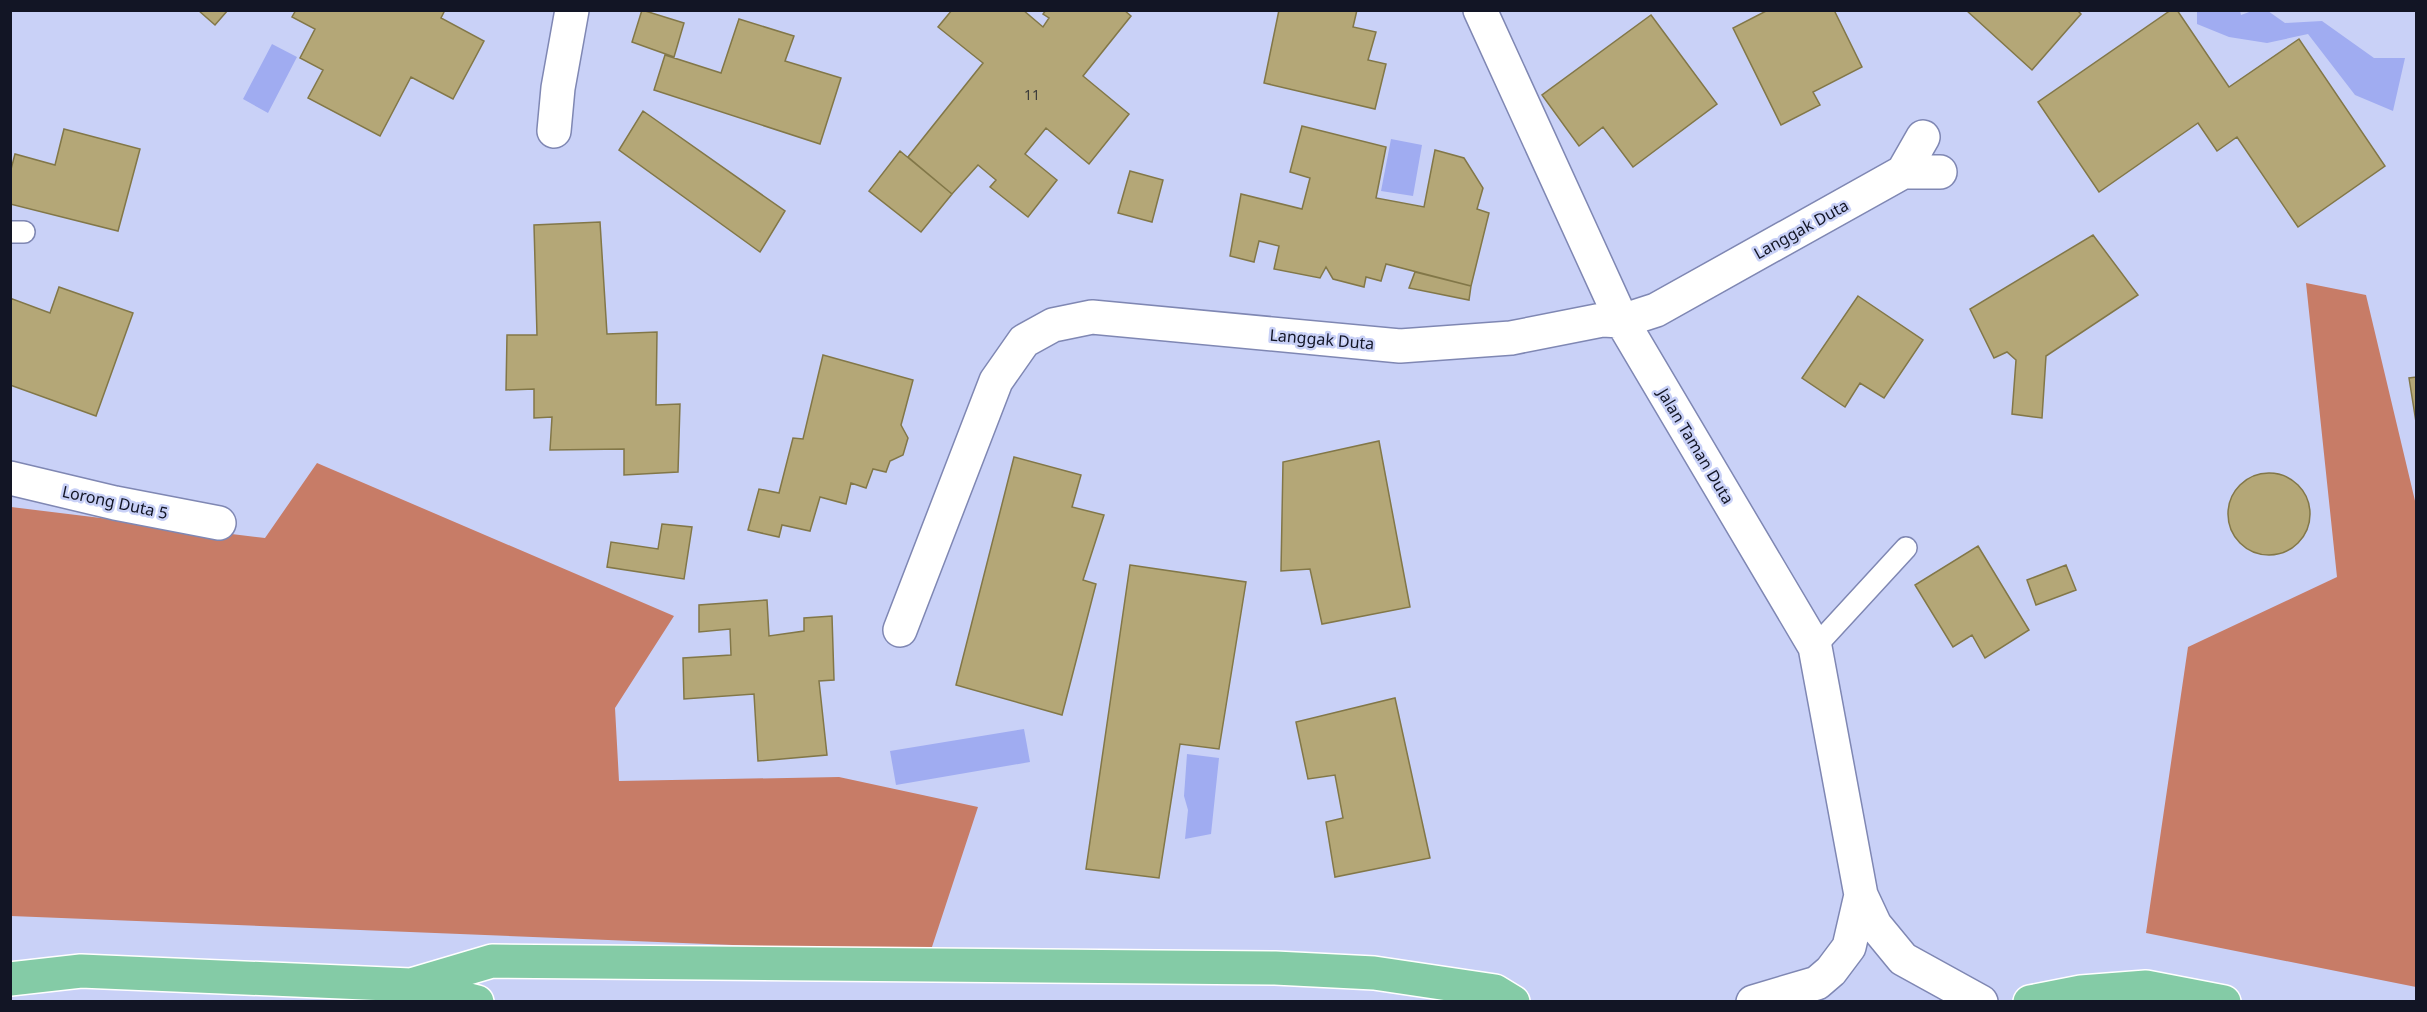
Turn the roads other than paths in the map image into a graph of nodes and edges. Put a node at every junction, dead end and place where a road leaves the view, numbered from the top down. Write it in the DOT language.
graph roads {
  1 [pos="572,10"];
  2 [pos="1480,10"];
  3 [pos="554,132"];
  4 [pos="1923,137"];
  5 [pos="1903,172"];
  6 [pos="1940,172"];
  7 [pos="1622,321"];
  8 [pos="10,478"];
  9 [pos="219,523"];
  10 [pos="1906,548"];
  11 [pos="900,630"];
  12 [pos="1815,647"];
  13 [pos="1861,895"];
  14 [pos="10,956"];
  15 [pos="81,971"];
  16 [pos="10,979"];
  17 [pos="411,985"];
  18 [pos="477,1002"];
  19 [pos="1513,1002"];
  20 [pos="1753,1002"];
  21 [pos="1981,1002"];
  22 [pos="2030,1002"];
  23 [pos="2224,1002"];
  1 -- 3 [label="street"];
  2 -- 7 [label="street, Jalan Taman Duta"];
  4 -- 5 [label="street"];
  5 -- 6 [label="street"];
  5 -- 7 [label="street, Langgak Duta"];
  7 -- 11 [label="street, Langgak Duta"];
  7 -- 12 [label="street, Jalan Taman Duta"];
  8 -- 9 [label="street, Lorong Duta 5"];
  10 -- 12 [label="lane"];
  12 -- 13 [label="street, Jalan Taman Duta"];
  13 -- 20 [label="street, Jalan Taman Duta"];
  13 -- 21 [label="street, Jalan Taman Duta"];
  14 -- 15 [label="main road"];
  15 -- 16 [label="main road"];
  15 -- 17 [label="main road"];
  17 -- 18 [label="main road"];
  17 -- 19 [label="main road"];
  22 -- 23 [label="main road"];
}
